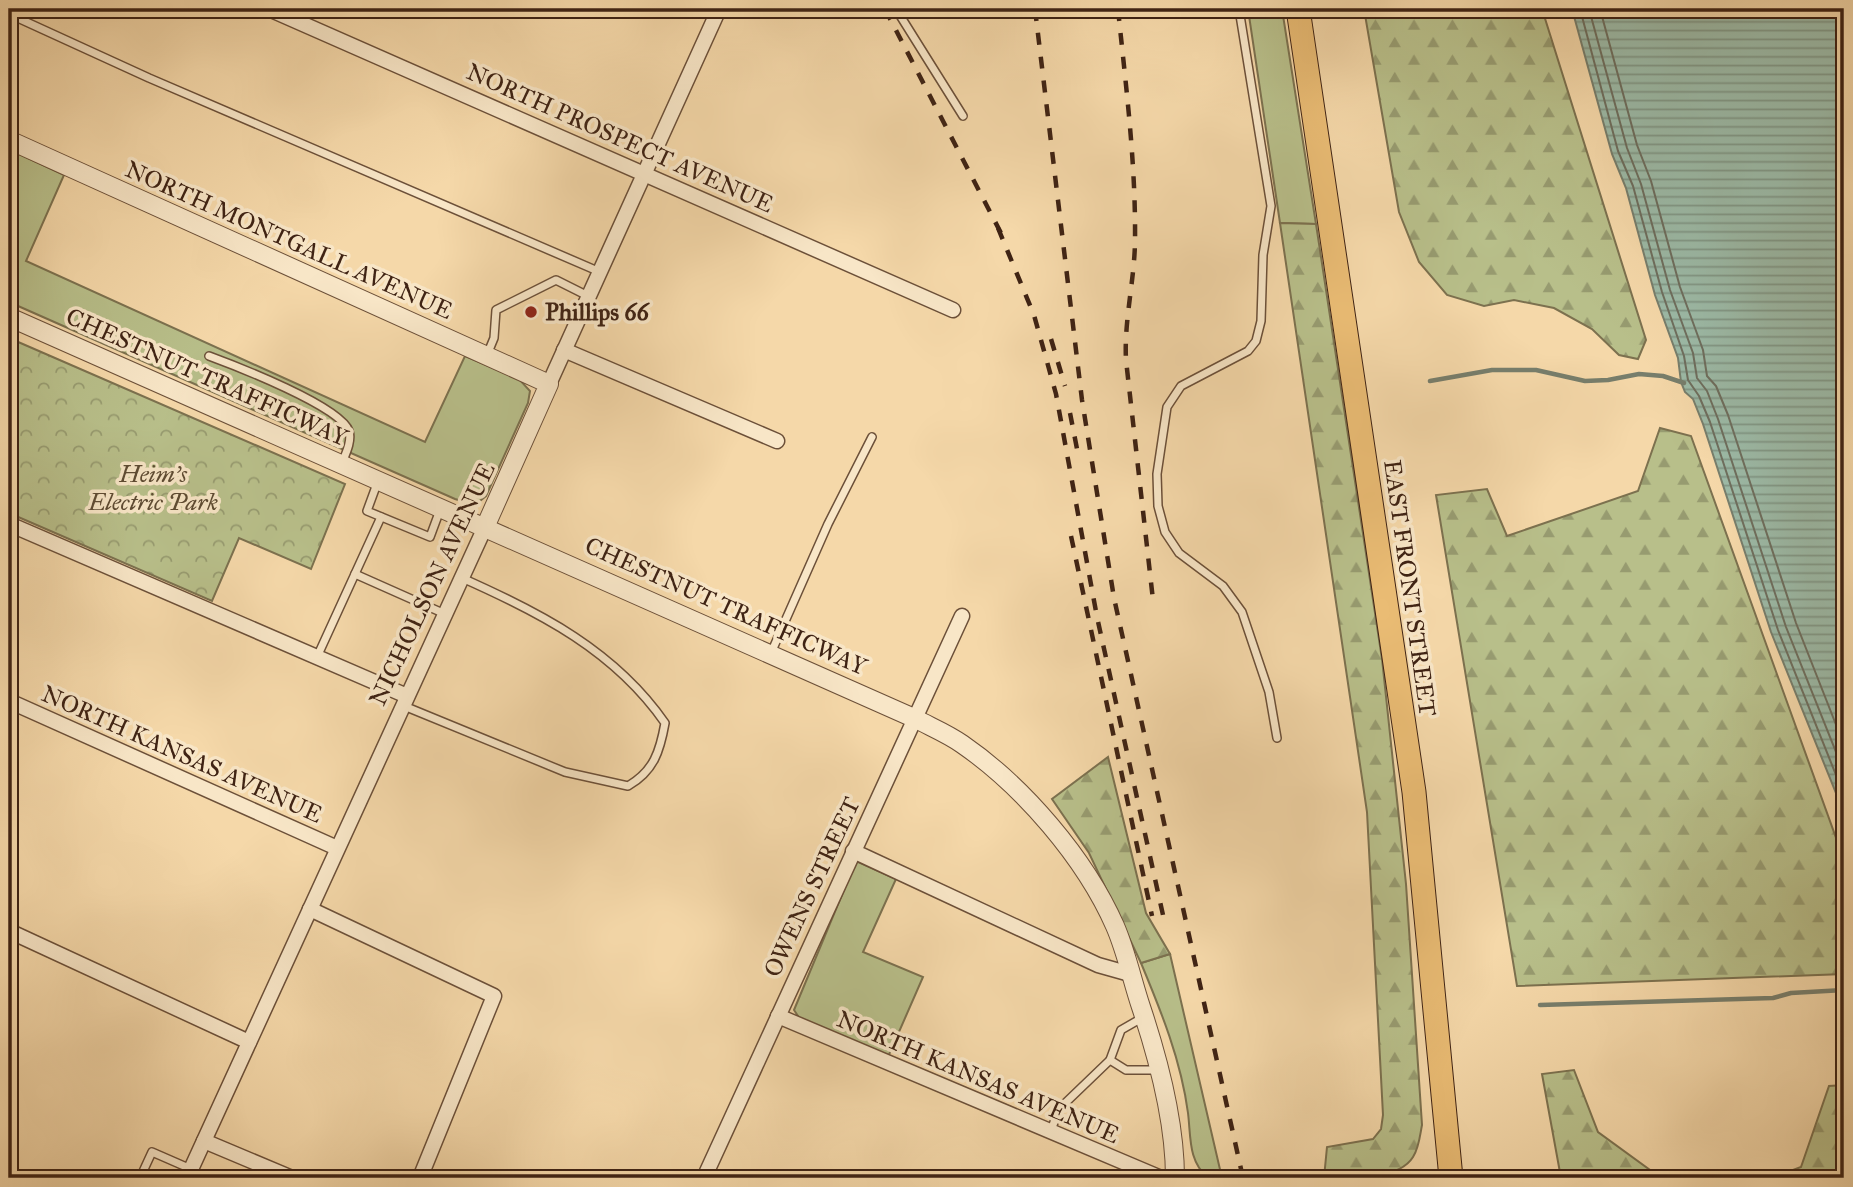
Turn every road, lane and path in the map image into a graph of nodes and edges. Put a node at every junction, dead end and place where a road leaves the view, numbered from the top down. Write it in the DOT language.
graph roads {
  1 [pos="269,9"];
  2 [pos="719,9"];
  3 [pos="896,9"];
  4 [pos="1239,9"];
  5 [pos="1298,9"];
  6 [pos="9,14"];
  7 [pos="962,117"];
  8 [pos="9,141"];
  9 [pos="645,173"];
  10 [pos="600,272"];
  11 [pos="588,296"];
  12 [pos="953,310"];
  13 [pos="9,317"];
  14 [pos="564,350"];
  15 [pos="209,356"];
  16 [pos="486,356"];
  17 [pos="549,384"];
  18 [pos="873,437"];
  19 [pos="777,441"];
  20 [pos="342,463"];
  21 [pos="379,479"];
  22 [pos="442,506"];
  23 [pos="382,517"];
  24 [pos="9,524"];
  25 [pos="486,526"];
  26 [pos="355,574"];
  27 [pos="462,578"];
  28 [pos="445,614"];
  29 [pos="962,615"];
  30 [pos="770,653"];
  31 [pos="317,657"];
  32 [pos="9,701"];
  33 [pos="405,701"];
  34 [pos="916,719"];
  35 [pos="1277,738"];
  36 [pos="337,848"];
  37 [pos="853,851"];
  38 [pos="310,909"];
  39 [pos="9,931"];
  40 [pos="1130,974"];
  41 [pos="778,1016"];
  42 [pos="1144,1016"];
  43 [pos="249,1042"];
  44 [pos="1111,1060"];
  45 [pos="1159,1070"];
  46 [pos="1049,1133"];
  47 [pos="204,1141"];
  48 [pos="189,1173"];
  49 [pos="707,1177"];
  50 [pos="140,1178"];
  51 [pos="292,1178"];
  52 [pos="420,1178"];
  53 [pos="1161,1178"];
  54 [pos="1175,1178"];
  55 [pos="1451,1178"];
  1 -- 9 [label="street, NORTH PROSPECT AVENUE"];
  2 -- 9 [label="street, NICHOLSON AVENUE"];
  3 -- 7 [label="lane"];
  4 -- 35 [label="lane"];
  5 -- 55 [label="main road, EAST FRONT STREET"];
  6 -- 10 [label="lane"];
  8 -- 16 [label="street, NORTH MONTGALL AVENUE"];
  9 -- 10 [label="street, NICHOLSON AVENUE"];
  9 -- 12 [label="street, NORTH PROSPECT AVENUE"];
  10 -- 11 [label="street, NICHOLSON AVENUE"];
  11 -- 14 [label="street, NICHOLSON AVENUE"];
  11 -- 16 [label="lane"];
  13 -- 20 [label="street, CHESTNUT TRAFFICWAY"];
  14 -- 17 [label="street, NICHOLSON AVENUE"];
  14 -- 19 [label="street"];
  15 -- 20 [label="lane"];
  16 -- 17 [label="street, NORTH MONTGALL AVENUE"];
  17 -- 25 [label="street, NICHOLSON AVENUE"];
  18 -- 30 [label="lane"];
  20 -- 21 [label="street, CHESTNUT TRAFFICWAY"];
  21 -- 22 [label="street, CHESTNUT TRAFFICWAY"];
  21 -- 23 [label="lane"];
  22 -- 23 [label="lane"];
  22 -- 25 [label="street, CHESTNUT TRAFFICWAY"];
  23 -- 26 [label="lane"];
  24 -- 31 [label="street"];
  25 -- 27 [label="street, NICHOLSON AVENUE"];
  25 -- 30 [label="street, CHESTNUT TRAFFICWAY"];
  26 -- 28 [label="lane"];
  26 -- 31 [label="lane"];
  27 -- 28 [label="street, NICHOLSON AVENUE"];
  27 -- 33 [label="lane"];
  28 -- 33 [label="street, NICHOLSON AVENUE"];
  29 -- 34 [label="street, OWENS STREET"];
  30 -- 34 [label="street, CHESTNUT TRAFFICWAY"];
  31 -- 33 [label="street"];
  32 -- 36 [label="street, NORTH KANSAS AVENUE"];
  33 -- 36 [label="street, NICHOLSON AVENUE"];
  34 -- 37 [label="street, OWENS STREET"];
  34 -- 40 [label="street, CHESTNUT TRAFFICWAY"];
  36 -- 38 [label="street, NICHOLSON AVENUE"];
  37 -- 40 [label="street"];
  37 -- 41 [label="street, OWENS STREET"];
  38 -- 43 [label="street, NICHOLSON AVENUE"];
  38 -- 52 [label="street"];
  39 -- 43 [label="street"];
  40 -- 42 [label="street, CHESTNUT TRAFFICWAY"];
  41 -- 46 [label="street, NORTH KANSAS AVENUE"];
  41 -- 49 [label="street, OWENS STREET"];
  42 -- 44 [label="lane"];
  42 -- 45 [label="street, CHESTNUT TRAFFICWAY"];
  43 -- 47 [label="street, NICHOLSON AVENUE"];
  44 -- 45 [label="lane"];
  44 -- 46 [label="lane"];
  45 -- 54 [label="street, CHESTNUT TRAFFICWAY"];
  46 -- 53 [label="street, NORTH KANSAS AVENUE"];
  47 -- 48 [label="street, NICHOLSON AVENUE"];
  47 -- 51 [label="street"];
  48 -- 50 [label="lane"];
}
